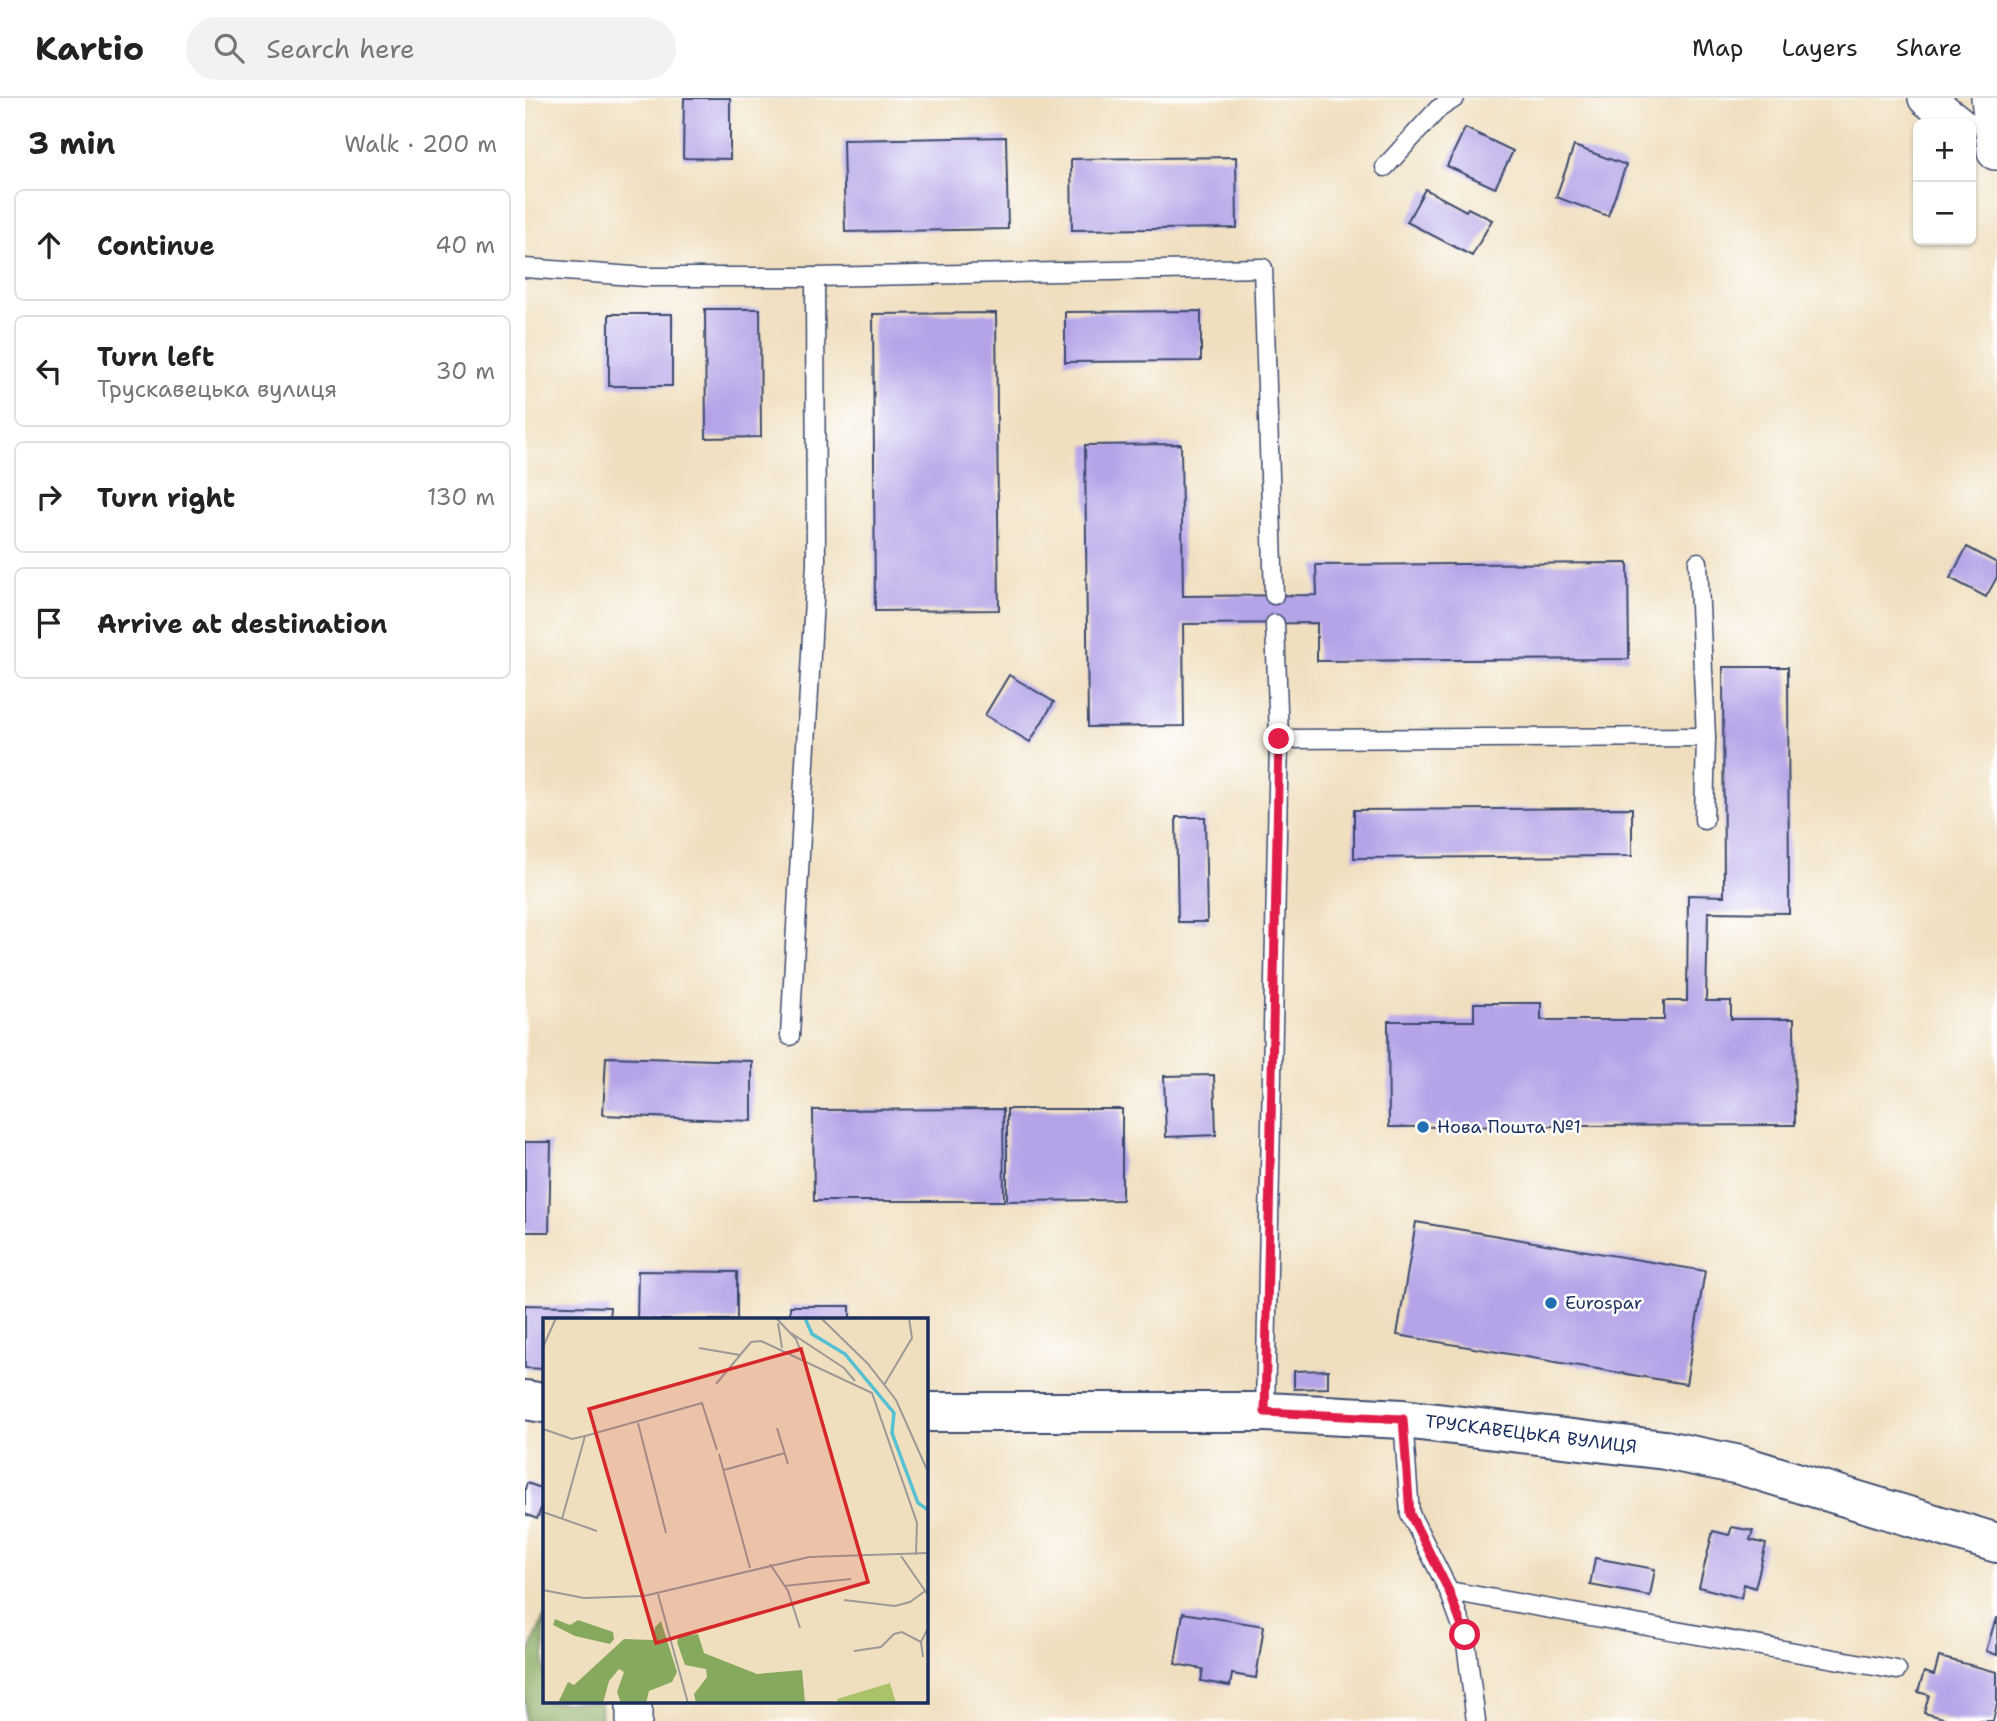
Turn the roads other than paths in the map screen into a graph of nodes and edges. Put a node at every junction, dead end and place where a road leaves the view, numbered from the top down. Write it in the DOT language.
graph roads {
  1 [pos="1455,98"];
  2 [pos="1926,98"];
  3 [pos="1989,98"];
  4 [pos="1953,119"];
  5 [pos="1987,146"];
  6 [pos="1385,167"];
  7 [pos="525,268"];
  8 [pos="815,276"];
  9 [pos="1698,562"];
  10 [pos="1274,595"];
  11 [pos="1275,624"];
  12 [pos="1706,737"];
  13 [pos="1279,739"];
  14 [pos="1704,820"];
  15 [pos="790,1036"];
  16 [pos="525,1400"];
  17 [pos="543,1403"];
  18 [pos="927,1412"];
  19 [pos="1265,1412"];
  20 [pos="1403,1419"];
  21 [pos="1997,1543"];
  22 [pos="1449,1591"];
  23 [pos="1897,1670"];
  24 [pos="1476,1721"];
  1 -- 6 [label="lane"];
  2 -- 4 [label="street"];
  3 -- 5 [label="street"];
  7 -- 8 [label="lane"];
  8 -- 10 [label="lane"];
  8 -- 15 [label="lane"];
  9 -- 12 [label="lane"];
  11 -- 13 [label="lane"];
  12 -- 13 [label="lane"];
  12 -- 14 [label="lane"];
  13 -- 19 [label="lane"];
  16 -- 17 [label="main road"];
  18 -- 19 [label="main road, ТРУСКАВЕЦЬКА ВУЛИЦЯ"];
  19 -- 20 [label="main road, ТРУСКАВЕЦЬКА ВУЛИЦЯ"];
  20 -- 21 [label="main road, ТРУСКАВЕЦЬКА ВУЛИЦЯ"];
  20 -- 22 [label="lane"];
  22 -- 23 [label="lane"];
  22 -- 24 [label="lane"];
}
